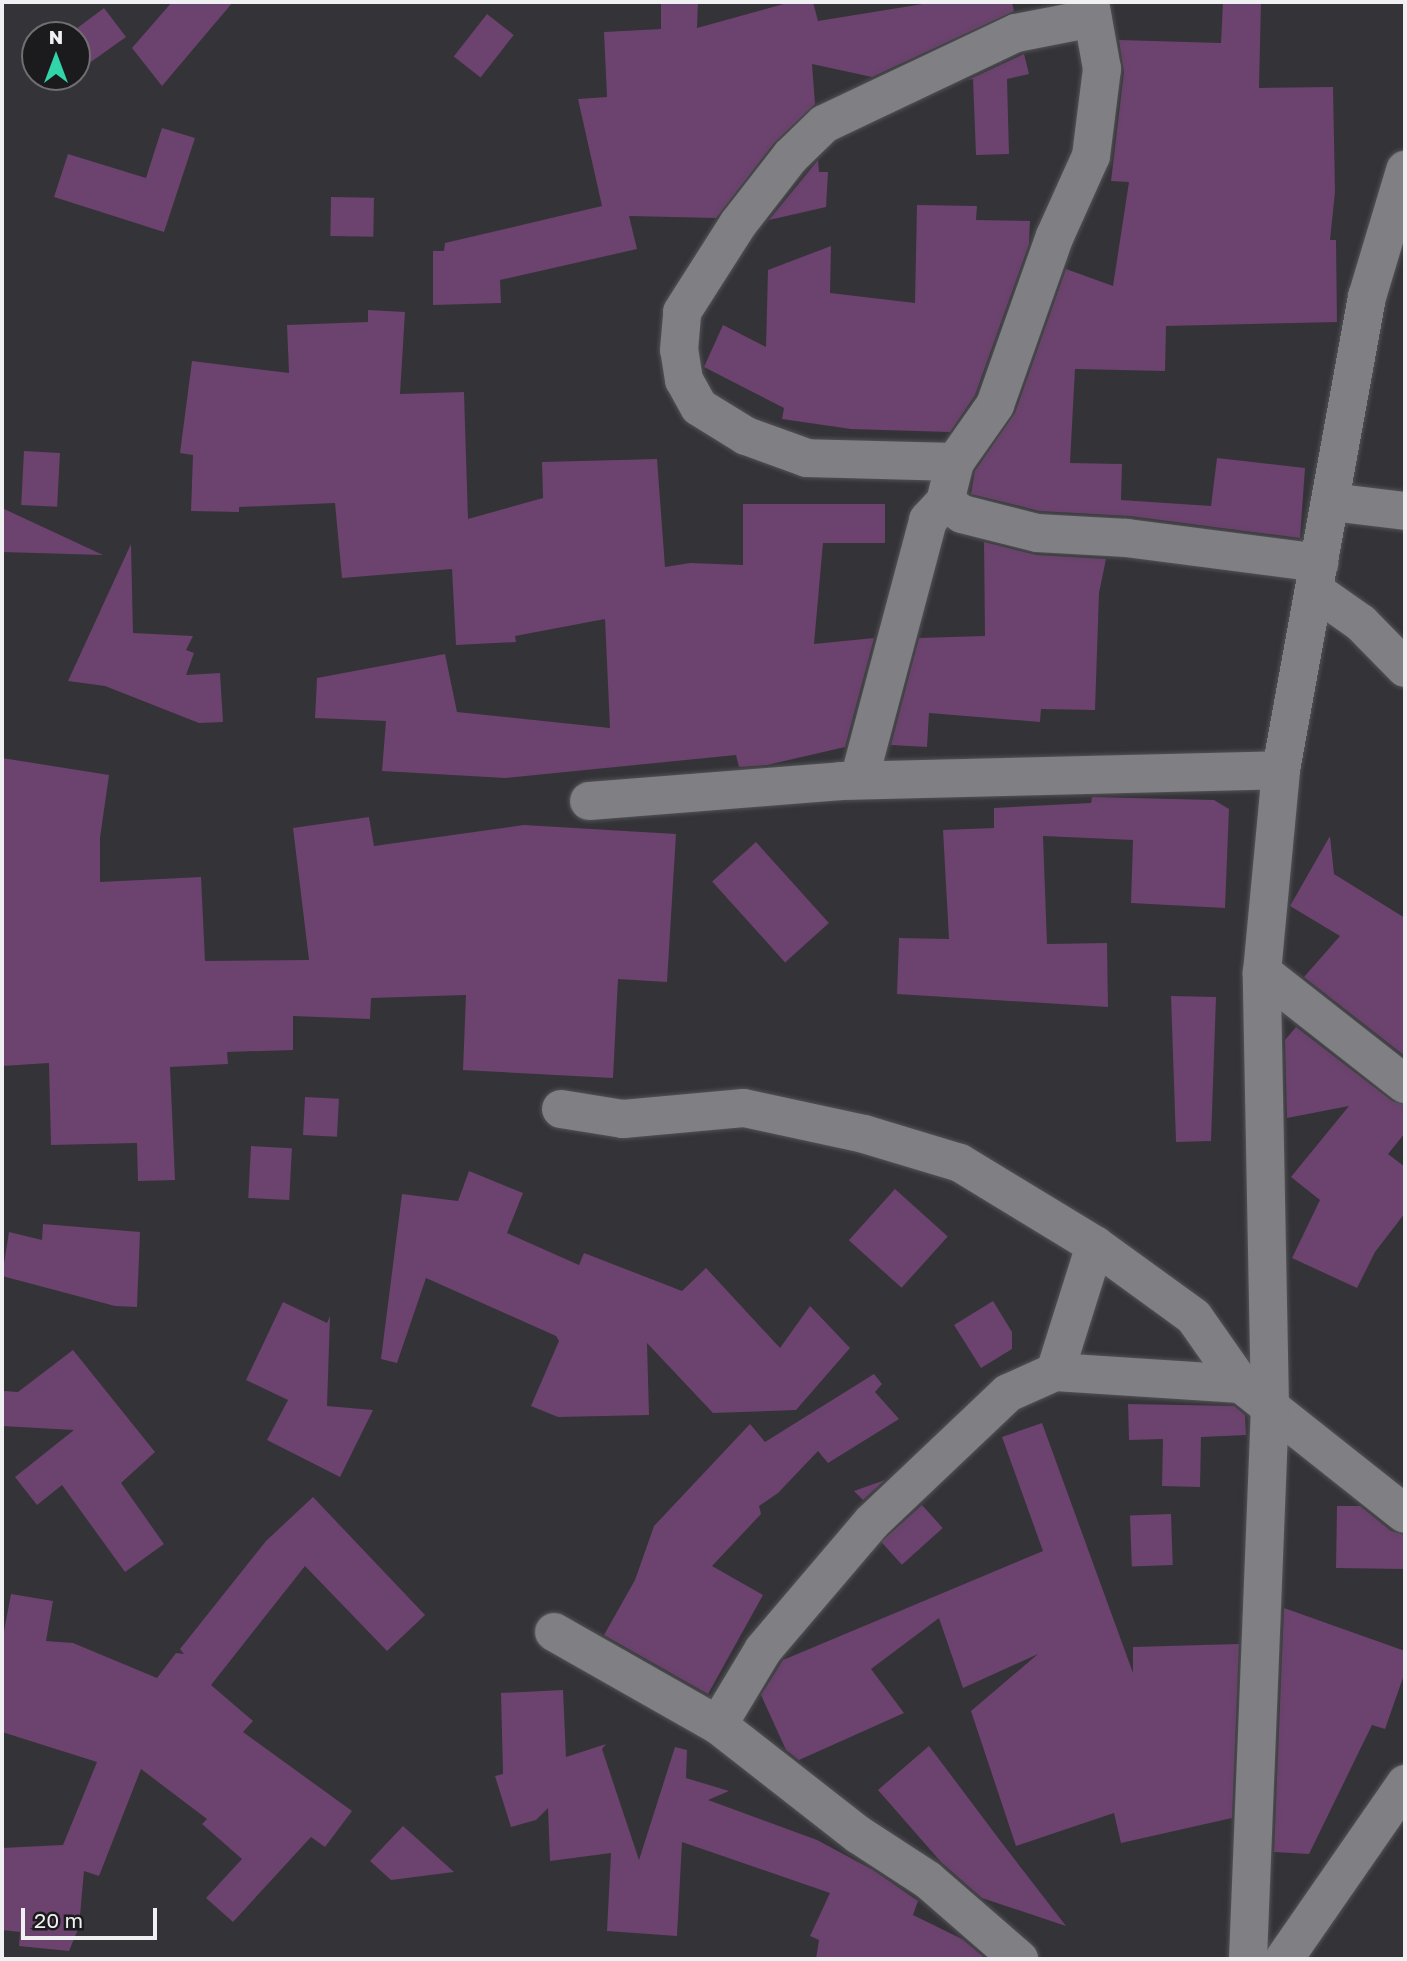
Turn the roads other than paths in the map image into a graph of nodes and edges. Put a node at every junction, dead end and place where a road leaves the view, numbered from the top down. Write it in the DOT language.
graph roads {
  1 [pos="1092,10"];
  2 [pos="1405,171"];
  3 [pos="955,462"];
  4 [pos="945,502"];
  5 [pos="1331,502"];
  6 [pos="1405,511"];
  7 [pos="1317,577"];
  8 [pos="1405,668"];
  9 [pos="1281,770"];
  10 [pos="859,780"];
  11 [pos="589,801"];
  12 [pos="1262,972"];
  13 [pos="1405,1084"];
  14 [pos="561,1109"];
  15 [pos="1095,1245"];
  16 [pos="1055,1372"];
  17 [pos="1256,1395"];
  18 [pos="1405,1514"];
  19 [pos="554,1632"];
  20 [pos="718,1725"];
  21 [pos="1405,1784"];
  22 [pos="1019,1959"];
  23 [pos="1248,1959"];
  24 [pos="1284,1959"];
  1 -- 3 [label="street"];
  1 -- 3 [label="street"];
  2 -- 5 [label="street"];
  3 -- 4 [label="street"];
  4 -- 7 [label="street"];
  4 -- 10 [label="street"];
  5 -- 6 [label="street"];
  5 -- 7 [label="street"];
  7 -- 8 [label="street"];
  7 -- 9 [label="street"];
  9 -- 10 [label="street"];
  9 -- 12 [label="street"];
  10 -- 11 [label="street"];
  12 -- 13 [label="street"];
  12 -- 17 [label="street"];
  14 -- 15 [label="street"];
  15 -- 16 [label="street"];
  15 -- 17 [label="street"];
  16 -- 17 [label="street"];
  16 -- 20 [label="street"];
  17 -- 18 [label="street"];
  17 -- 23 [label="street"];
  19 -- 20 [label="street"];
  20 -- 22 [label="street"];
  21 -- 24 [label="street"];
}
